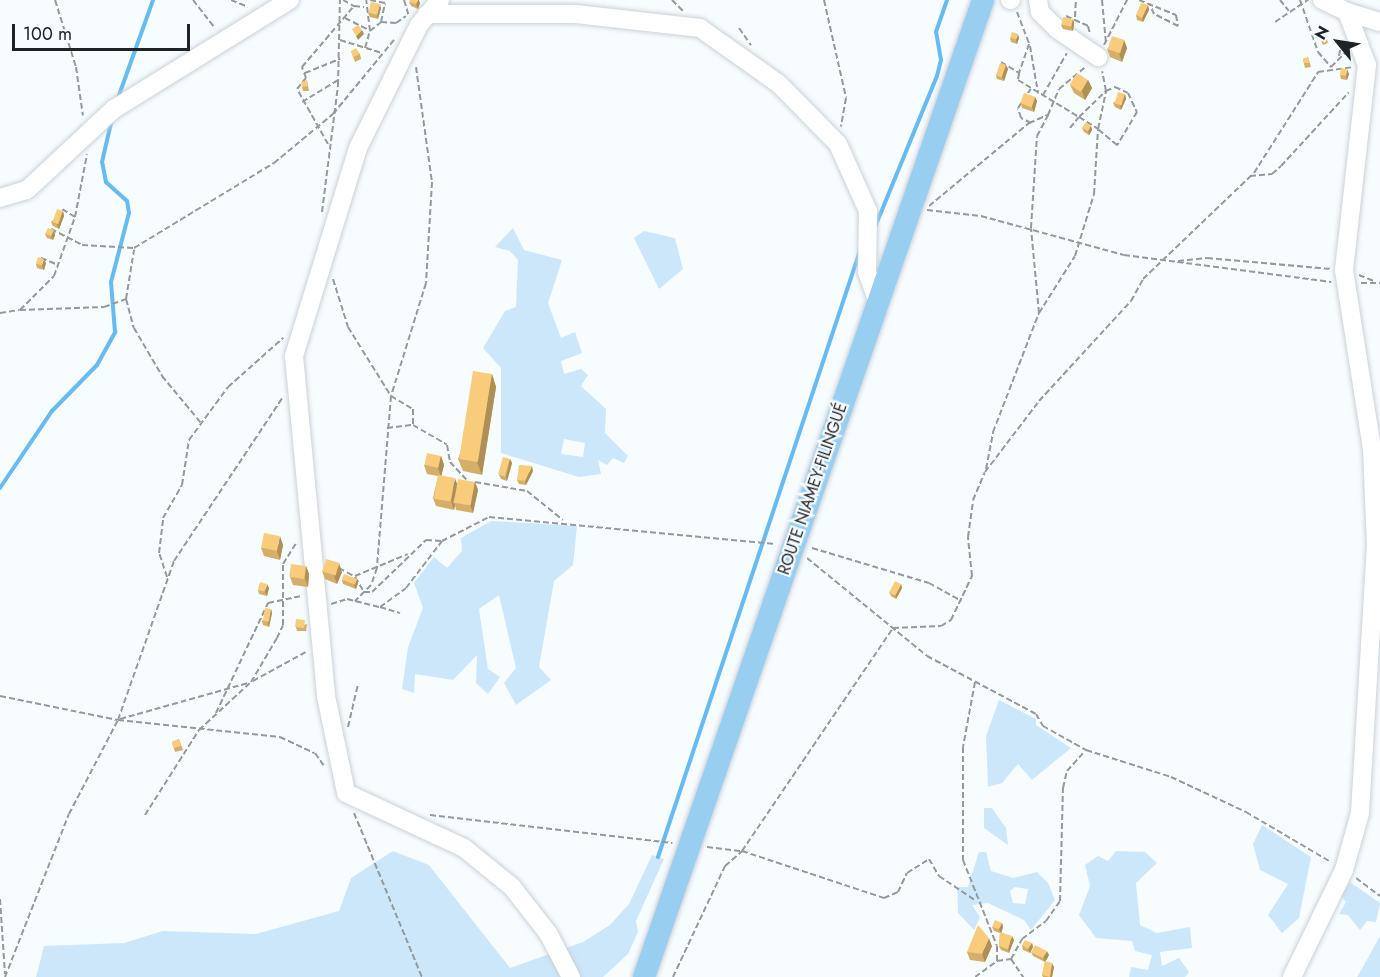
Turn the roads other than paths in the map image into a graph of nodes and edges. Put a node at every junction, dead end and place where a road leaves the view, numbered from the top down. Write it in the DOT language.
graph roads {
  1 [pos="290,0"];
  2 [pos="983,0"];
  3 [pos="1038,0"];
  4 [pos="1322,0"];
  5 [pos="437,4"];
  6 [pos="1347,12"];
  7 [pos="1380,22"];
  8 [pos="1102,50"];
  9 [pos="0,198"];
  10 [pos="878,303"];
  11 [pos="571,977"];
  12 [pos="644,977"];
  13 [pos="1292,977"];
  1 -- 9 [label="street"];
  2 -- 10 [label="main road, ROUTE NIAMEY-FILINGUÉ"];
  3 -- 8 [label="street"];
  4 -- 6 [label="street"];
  5 -- 10 [label="street"];
  5 -- 11 [label="street"];
  6 -- 7 [label="street"];
  6 -- 13 [label="street"];
  10 -- 12 [label="main road, ROUTE NIAMEY-FILINGUÉ"];
}
